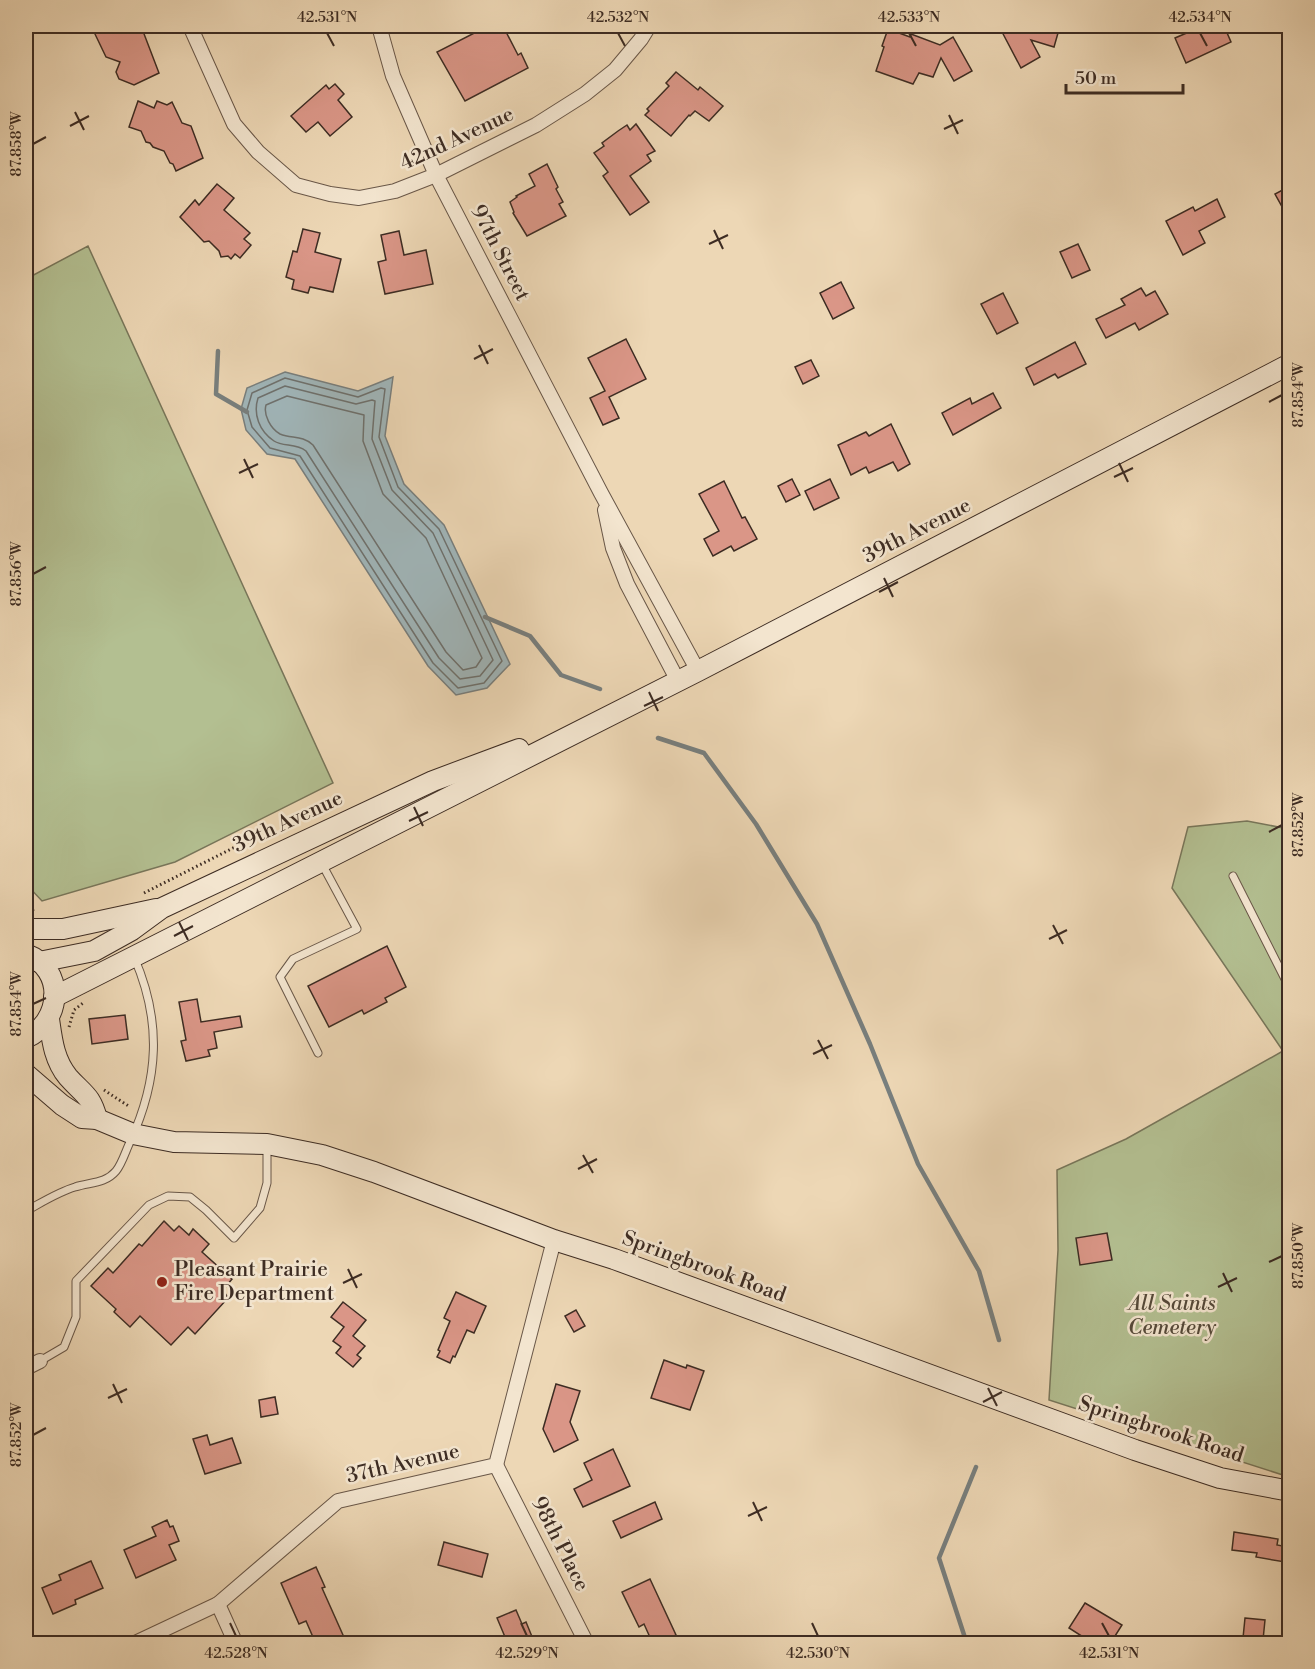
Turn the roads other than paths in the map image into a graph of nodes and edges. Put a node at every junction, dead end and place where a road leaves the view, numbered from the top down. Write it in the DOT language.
graph roads {
  1 [pos="190,26"];
  2 [pos="379,26"];
  3 [pos="649,26"];
  4 [pos="436,175"];
  5 [pos="1290,364"];
  6 [pos="601,493"];
  7 [pos="698,671"];
  8 [pos="678,681"];
  9 [pos="565,738"];
  10 [pos="321,862"];
  11 [pos="1233,876"];
  12 [pos="162,908"];
  13 [pos="26,929"];
  14 [pos="30,955"];
  15 [pos="134,957"];
  16 [pos="1290,989"];
  17 [pos="54,997"];
  18 [pos="49,1019"];
  19 [pos="26,1038"];
  20 [pos="318,1053"];
  21 [pos="26,1074"];
  22 [pos="97,1119"];
  23 [pos="133,1134"];
  24 [pos="267,1144"];
  25 [pos="26,1211"];
  26 [pos="554,1240"];
  27 [pos="40,1361"];
  28 [pos="26,1368"];
  29 [pos="496,1465"];
  30 [pos="1290,1491"];
  31 [pos="218,1604"];
  32 [pos="133,1644"];
  33 [pos="236,1644"];
  34 [pos="587,1644"];
  1 -- 4 [label="street, 42nd Avenue"];
  2 -- 4 [label="street, 97th Street"];
  3 -- 4 [label="street, 42nd Avenue"];
  4 -- 6 [label="street, 97th Street"];
  5 -- 7 [label="main road, 39th Avenue"];
  6 -- 7 [label="street, 97th Street"];
  6 -- 8 [label="street, 97th Street"];
  7 -- 8 [label="main road, 39th Avenue"];
  8 -- 9 [label="main road, 39th Avenue"];
  9 -- 10 [label="main road, 39th Avenue"];
  9 -- 12 [label="main road, 39th Avenue"];
  10 -- 15 [label="main road, 39th Avenue"];
  10 -- 20 [label="lane"];
  11 -- 16 [label="lane"];
  12 -- 13 [label="main road"];
  12 -- 14 [label="main road, 39th Avenue"];
  14 -- 17 [label="main road"];
  15 -- 17 [label="main road, 39th Avenue"];
  15 -- 23 [label="lane"];
  17 -- 18 [label="main road"];
  18 -- 19 [label="main road"];
  18 -- 22 [label="main road"];
  21 -- 22 [label="main road, Springbrook Road"];
  22 -- 23 [label="main road, Springbrook Road"];
  23 -- 24 [label="main road, Springbrook Road"];
  23 -- 25 [label="lane"];
  24 -- 26 [label="main road, Springbrook Road"];
  24 -- 27 [label="lane"];
  26 -- 29 [label="street"];
  26 -- 30 [label="main road, Springbrook Road"];
  27 -- 28 [label="street"];
  29 -- 31 [label="street, 37th Avenue"];
  29 -- 34 [label="street, 98th Place"];
  31 -- 32 [label="street, 37th Avenue"];
  31 -- 33 [label="street"];
}
